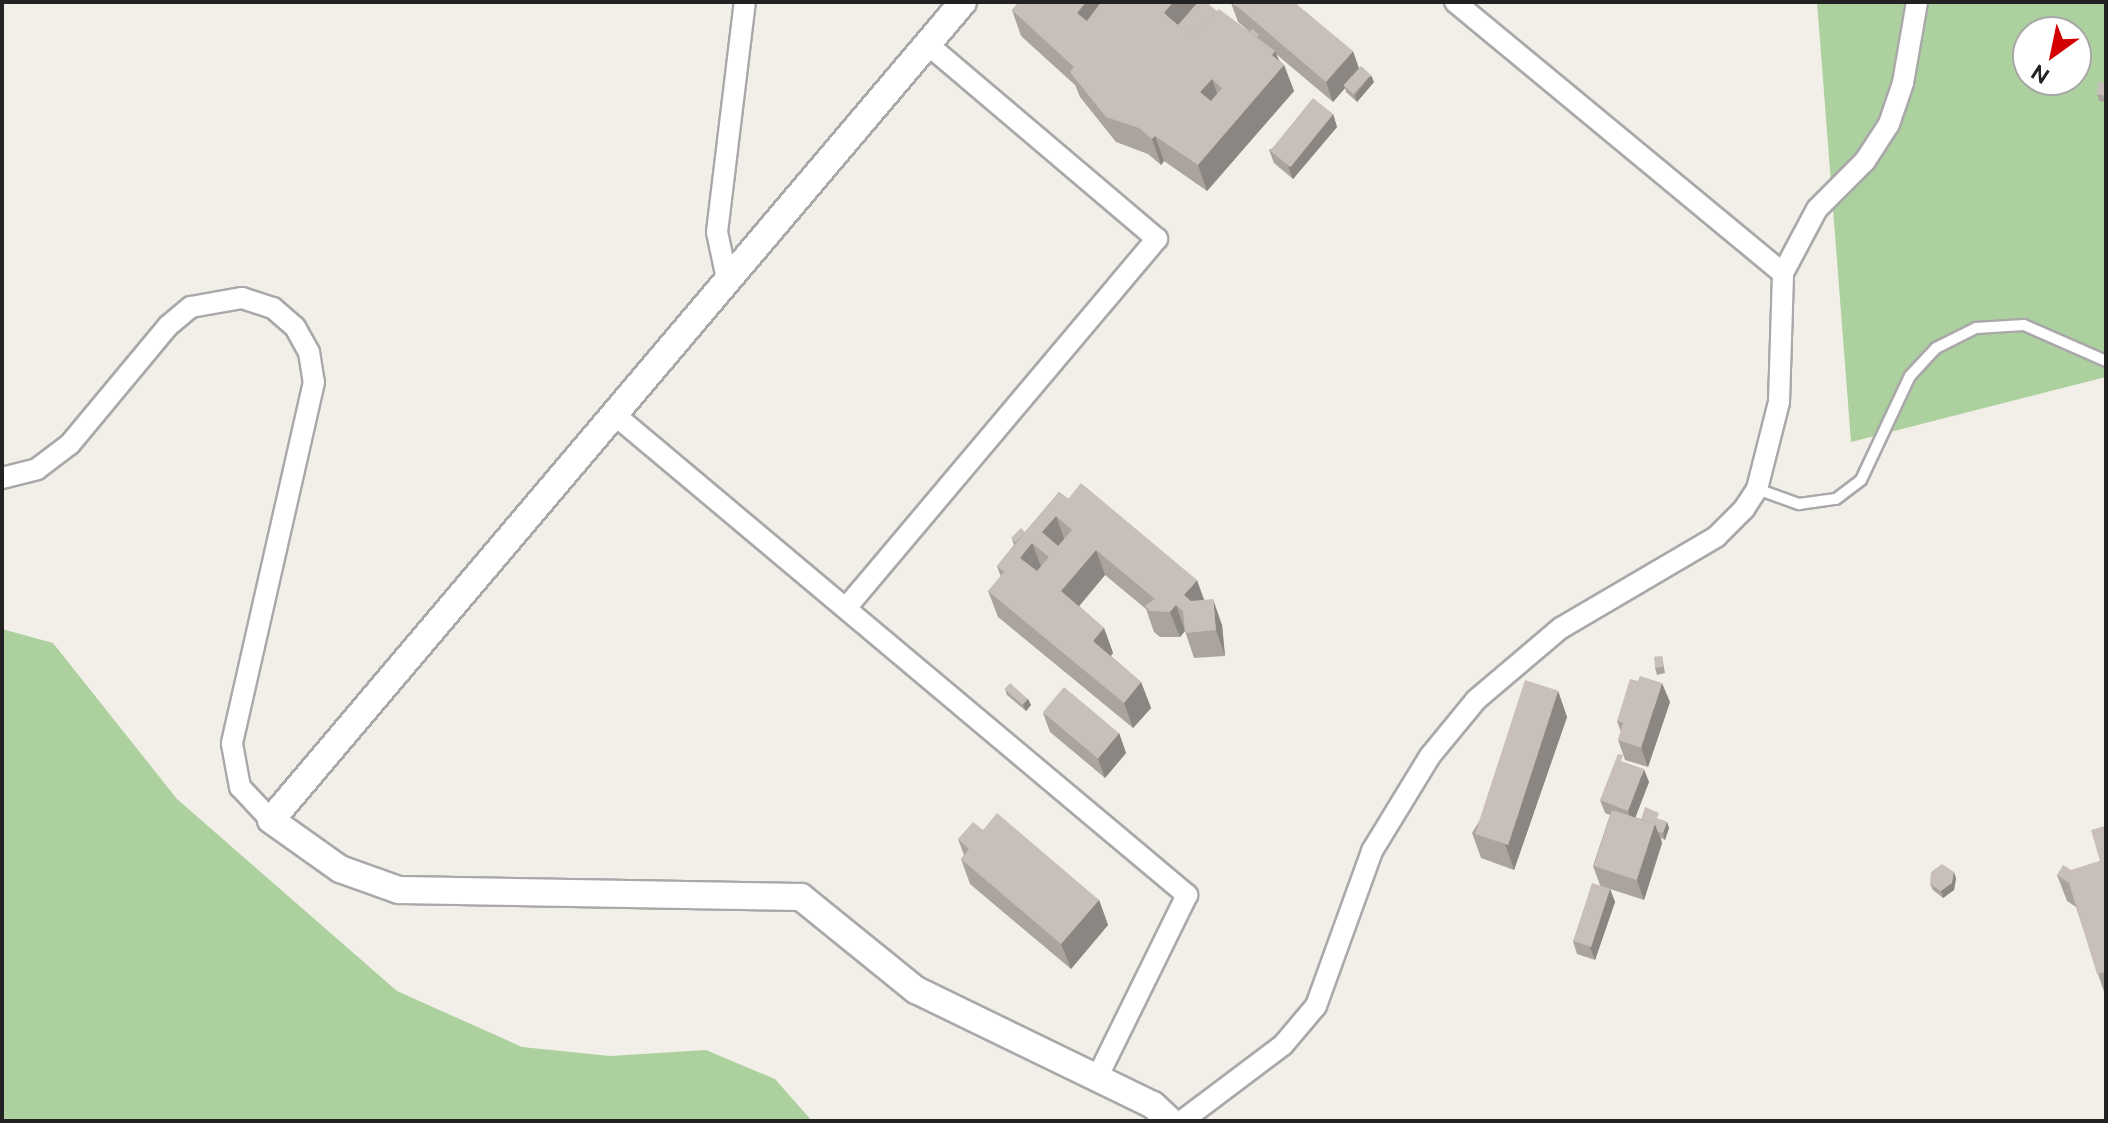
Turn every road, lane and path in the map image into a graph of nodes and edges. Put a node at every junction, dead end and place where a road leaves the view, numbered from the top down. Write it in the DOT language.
graph roads {
  1 [pos="745,2"];
  2 [pos="963,2"];
  3 [pos="1455,2"];
  4 [pos="1917,2"];
  5 [pos="928,45"];
  6 [pos="1783,273"];
  7 [pos="728,284"];
  8 [pos="2106,361"];
  9 [pos="615,415"];
  10 [pos="2,478"];
  11 [pos="1757,489"];
  12 [pos="846,608"];
  13 [pos="271,820"];
  14 [pos="1097,1078"];
  15 [pos="1170,1121"];
  16 [pos="1182,1121"];
  1 -- 7 [label="street"];
  2 -- 5 [label="street"];
  3 -- 6 [label="street"];
  4 -- 6 [label="street"];
  5 -- 7 [label="street"];
  5 -- 12 [label="street"];
  6 -- 11 [label="street"];
  7 -- 9 [label="street"];
  8 -- 11 [label="lane"];
  9 -- 12 [label="street"];
  9 -- 13 [label="street"];
  10 -- 13 [label="street"];
  11 -- 16 [label="street"];
  12 -- 14 [label="street"];
  13 -- 14 [label="street"];
  14 -- 15 [label="street"];
}
